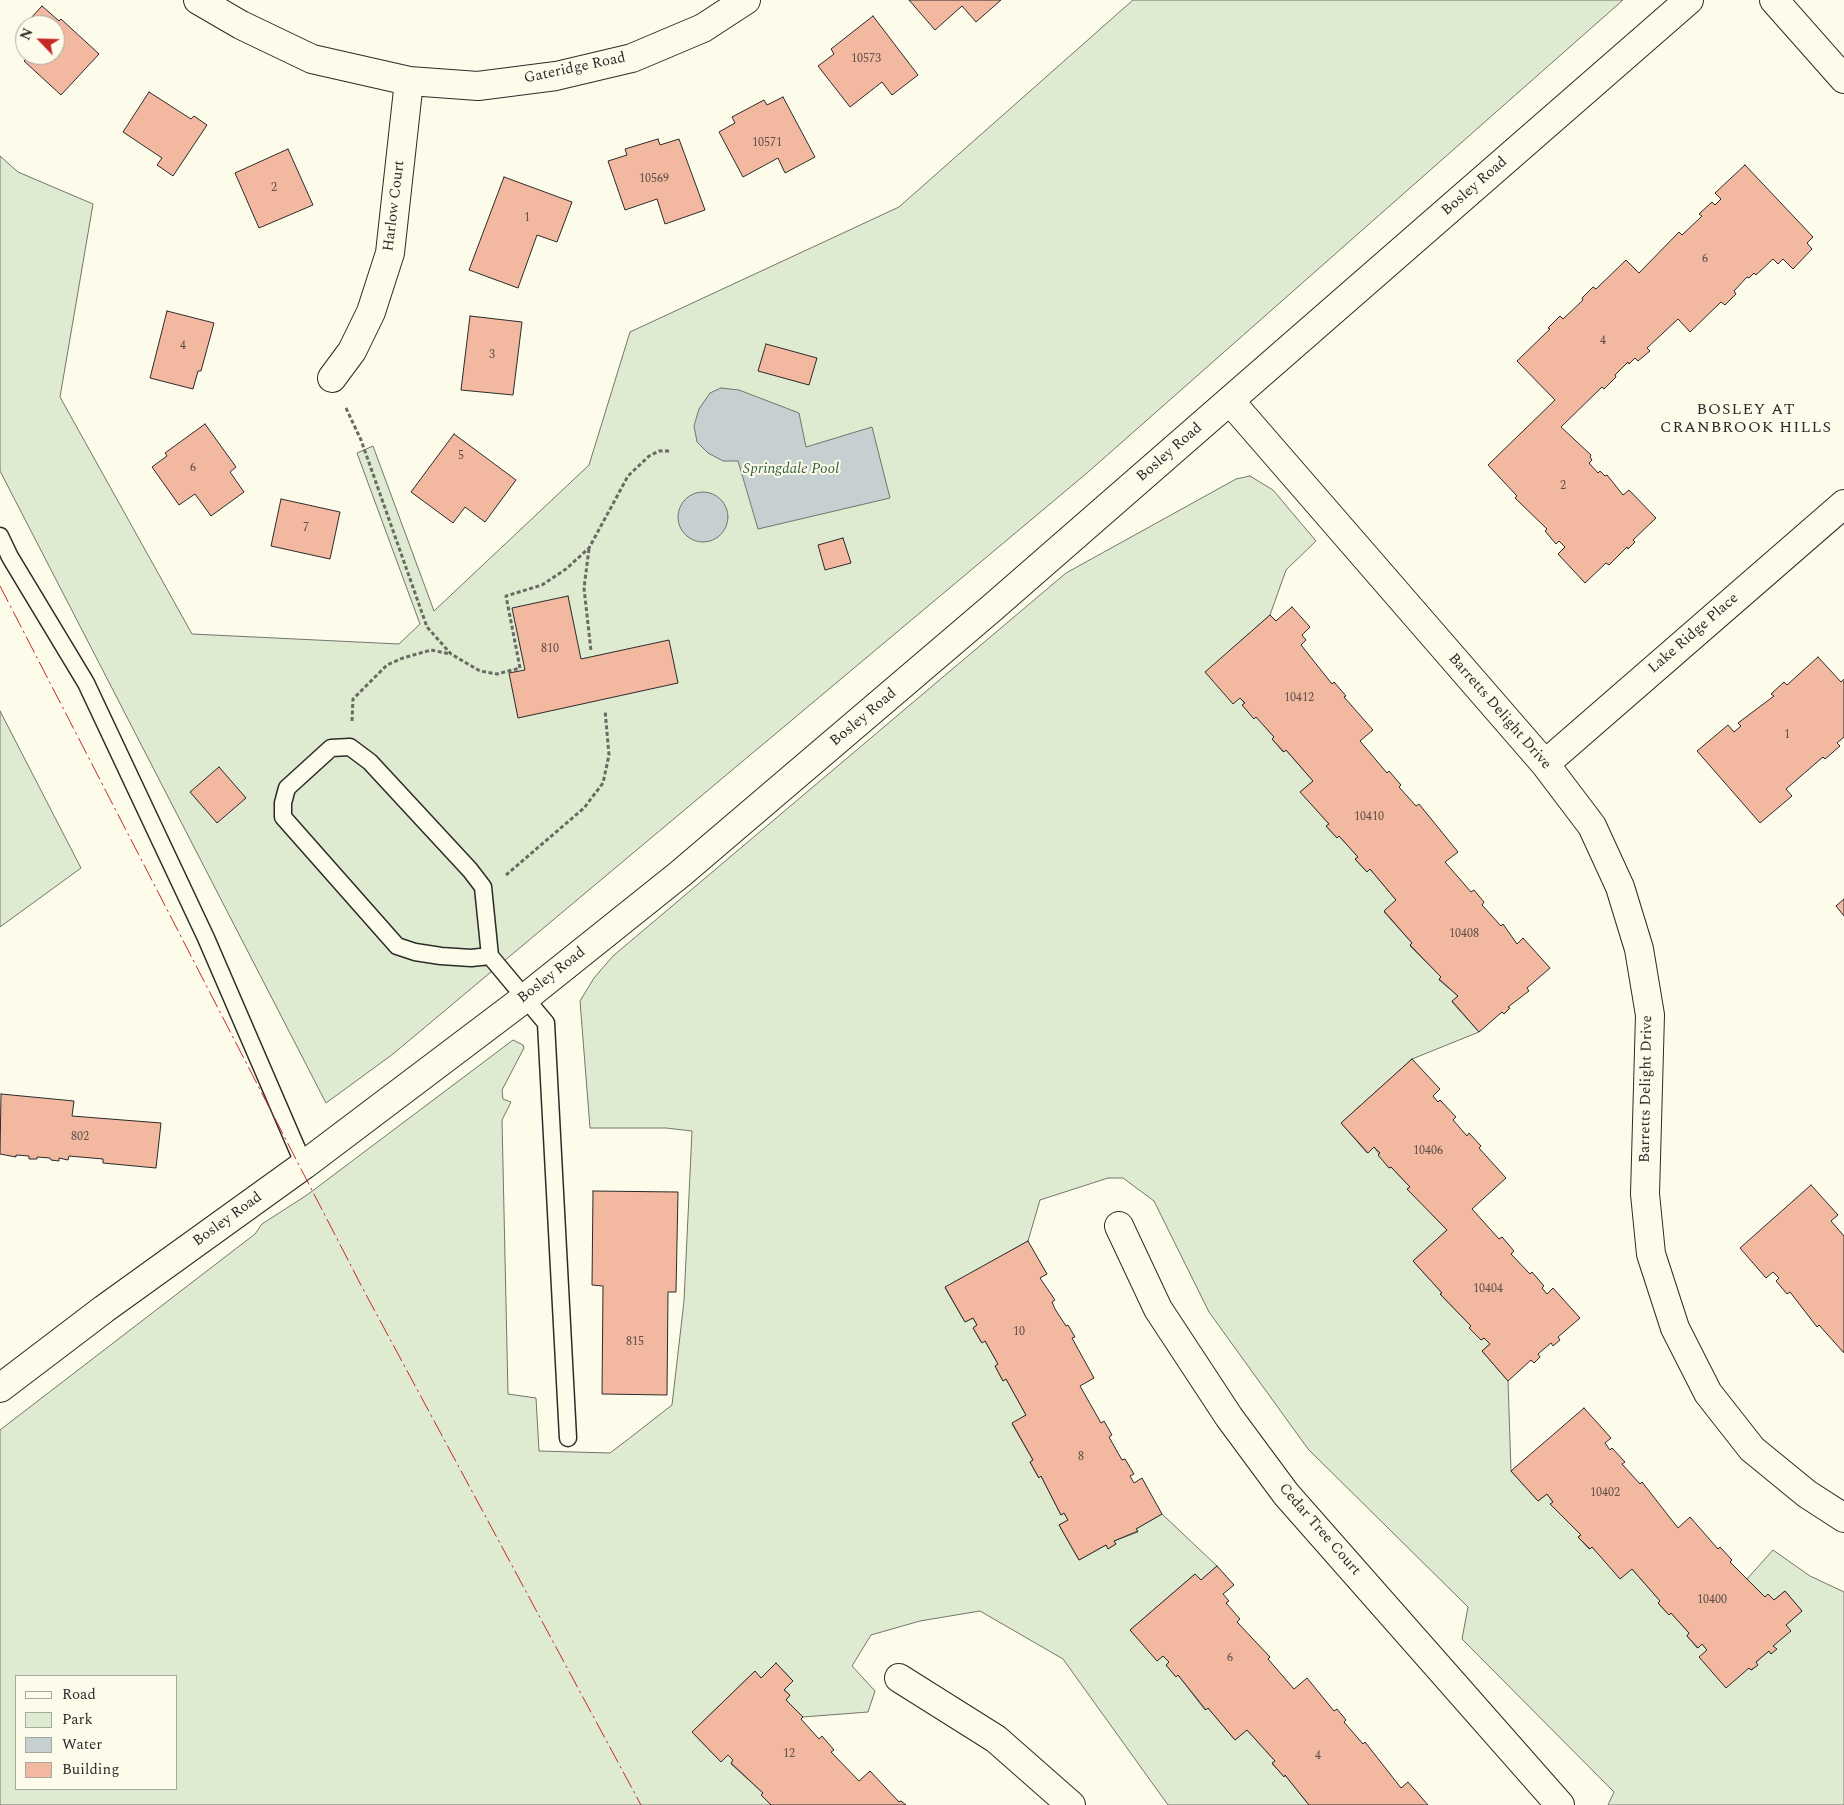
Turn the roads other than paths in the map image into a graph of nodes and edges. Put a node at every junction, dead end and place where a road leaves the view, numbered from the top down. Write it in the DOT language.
graph roads {
  1 [pos="198,0"];
  2 [pos="746,0"];
  3 [pos="1689,0"];
  4 [pos="1774,0"];
  5 [pos="1844,79"];
  6 [pos="409,81"];
  7 [pos="332,378"];
  8 [pos="1230,401"];
  9 [pos="1844,504"];
  10 [pos="0,536"];
  11 [pos="1545,764"];
  12 [pos="490,956"];
  13 [pos="525,998"];
  14 [pos="304,1165"];
  15 [pos="1119,1226"];
  16 [pos="0,1388"];
  17 [pos="568,1438"];
  18 [pos="1844,1518"];
  19 [pos="899,1678"];
  20 [pos="1071,1805"];
  21 [pos="1560,1805"];
  1 -- 6 [label="street, Gateridge Road"];
  2 -- 6 [label="street, Gateridge Road"];
  3 -- 8 [label="street, Bosley Road"];
  4 -- 5 [label="street"];
  6 -- 7 [label="street, Harlow Court"];
  8 -- 11 [label="street, Barretts Delight Drive"];
  8 -- 13 [label="street, Bosley Road"];
  9 -- 11 [label="street, Lake Ridge Place"];
  10 -- 14 [label="lane"];
  11 -- 18 [label="street, Barretts Delight Drive"];
  12 -- 12 [label="lane"];
  12 -- 13 [label="lane"];
  13 -- 14 [label="street, Bosley Road"];
  13 -- 17 [label="lane"];
  14 -- 16 [label="street, Bosley Road"];
  15 -- 21 [label="street, Cedar Tree Court"];
  19 -- 20 [label="street"];
}
